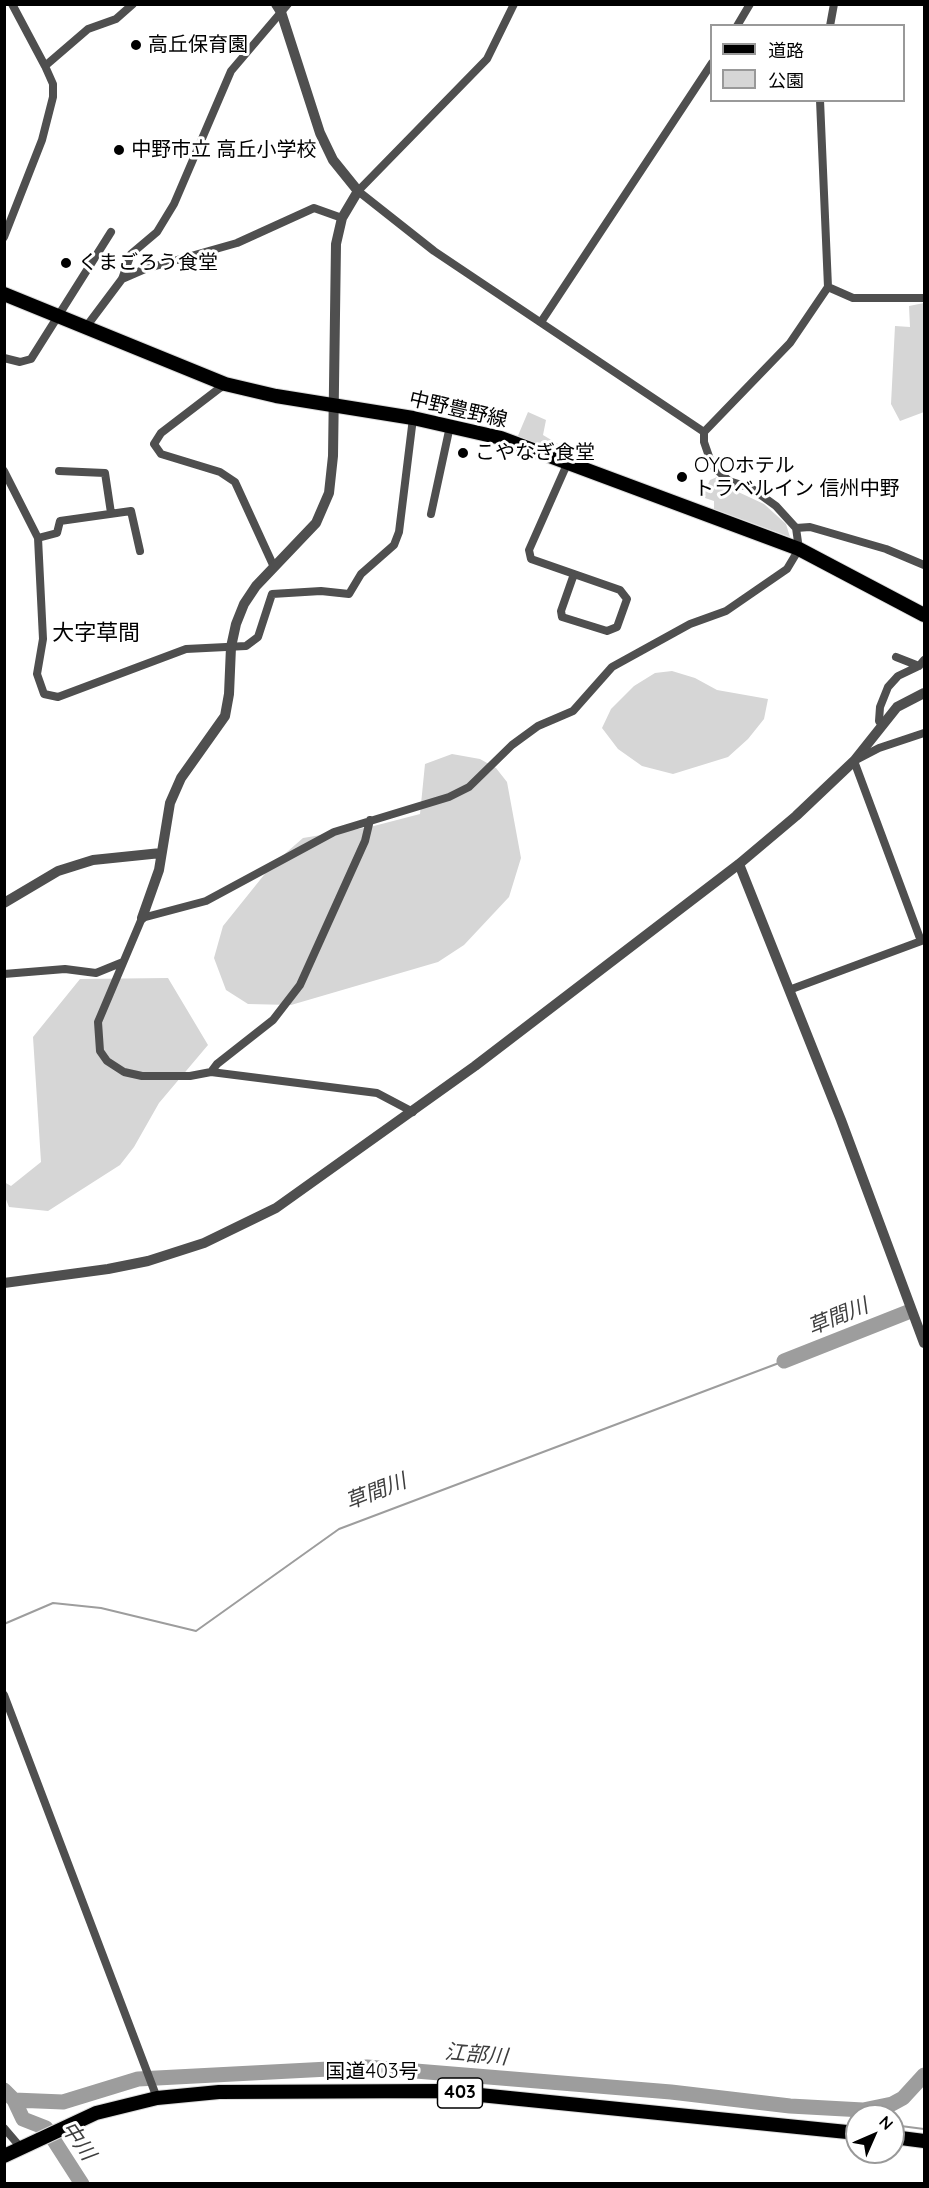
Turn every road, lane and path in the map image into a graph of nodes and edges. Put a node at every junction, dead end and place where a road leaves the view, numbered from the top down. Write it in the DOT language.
graph roads {
  1 [pos="12,4"];
  2 [pos="133,4"];
  3 [pos="514,4"];
  4 [pos="750,4"];
  5 [pos="834,4"];
  6 [pos="282,7"];
  7 [pos="737,24"];
  8 [pos="830,24"];
  9 [pos="710,65"];
  10 [pos="45,66"];
  11 [pos="820,102"];
  12 [pos="358,191"];
  13 [pos="342,218"];
  14 [pos="111,232"];
  15 [pos="4,237"];
  16 [pos="122,279"];
  17 [pos="828,287"];
  18 [pos="4,294"];
  19 [pos="924,298"];
  20 [pos="59,317"];
  21 [pos="541,322"];
  22 [pos="86,327"];
  23 [pos="4,358"];
  24 [pos="225,384"];
  25 [pos="333,403"];
  26 [pos="413,418"];
  27 [pos="450,426"];
  28 [pos="704,432"];
  29 [pos="568,462"];
  30 [pos="4,471"];
  31 [pos="59,471"];
  32 [pos="111,513"];
  33 [pos="431,514"];
  34 [pos="796,528"];
  35 [pos="38,538"];
  36 [pos="799,549"];
  37 [pos="140,551"];
  38 [pos="924,565"];
  39 [pos="274,567"];
  40 [pos="574,574"];
  41 [pos="924,615"];
  42 [pos="231,647"];
  43 [pos="896,657"];
  44 [pos="922,663"];
  45 [pos="924,693"];
  46 [pos="882,725"];
  47 [pos="924,733"];
  48 [pos="854,761"];
  49 [pos="370,820"];
  50 [pos="161,853"];
  51 [pos="739,864"];
  52 [pos="4,903"];
  53 [pos="142,918"];
  54 [pos="923,941"];
  55 [pos="123,962"];
  56 [pos="4,974"];
  57 [pos="789,990"];
  58 [pos="211,1072"];
  59 [pos="412,1112"];
  60 [pos="4,1283"];
  61 [pos="924,1343"];
  62 [pos="4,1695"];
  63 [pos="157,2098"];
  64 [pos="4,2128"];
  65 [pos="845,2132"];
  66 [pos="905,2139"];
  67 [pos="924,2141"];
  68 [pos="22,2149"];
  69 [pos="4,2156"];
  1 -- 10 [label="street"];
  2 -- 10 [label="street"];
  3 -- 12 [label="street"];
  4 -- 7 [label="street"];
  5 -- 8 [label="street"];
  6 -- 12 [label="street"];
  6 -- 16 [label="street"];
  9 -- 21 [label="street"];
  10 -- 15 [label="street"];
  11 -- 17 [label="street"];
  12 -- 13 [label="street"];
  12 -- 21 [label="street"];
  13 -- 16 [label="street"];
  13 -- 25 [label="street"];
  14 -- 20 [label="street"];
  16 -- 22 [label="street"];
  17 -- 19 [label="street"];
  17 -- 28 [label="street"];
  18 -- 20 [label="main road, 中野豊野線"];
  20 -- 22 [label="main road, 中野豊野線"];
  20 -- 23 [label="street"];
  21 -- 28 [label="street"];
  22 -- 24 [label="main road, 中野豊野線"];
  24 -- 25 [label="main road, 中野豊野線"];
  24 -- 39 [label="street"];
  25 -- 26 [label="main road, 中野豊野線"];
  25 -- 39 [label="street"];
  26 -- 27 [label="main road, 中野豊野線"];
  26 -- 42 [label="street"];
  27 -- 29 [label="main road, 中野豊野線"];
  27 -- 33 [label="street"];
  28 -- 34 [label="street"];
  29 -- 36 [label="main road, 中野豊野線"];
  29 -- 40 [label="street"];
  30 -- 35 [label="street"];
  31 -- 32 [label="street"];
  32 -- 35 [label="street"];
  32 -- 37 [label="street"];
  34 -- 36 [label="street"];
  34 -- 38 [label="street"];
  35 -- 42 [label="street"];
  36 -- 41 [label="main road, 中野豊野線"];
  36 -- 49 [label="street"];
  39 -- 42 [label="street"];
  40 -- 40 [label="street"];
  42 -- 50 [label="street"];
  43 -- 44 [label="street"];
  44 -- 46 [label="street"];
  45 -- 46 [label="street"];
  46 -- 48 [label="street"];
  47 -- 48 [label="street"];
  48 -- 51 [label="street"];
  48 -- 54 [label="street"];
  49 -- 53 [label="street"];
  49 -- 58 [label="street"];
  50 -- 52 [label="street"];
  50 -- 53 [label="street"];
  51 -- 57 [label="street"];
  51 -- 59 [label="street"];
  53 -- 55 [label="street"];
  54 -- 57 [label="street"];
  55 -- 56 [label="street"];
  55 -- 58 [label="street"];
  57 -- 61 [label="street"];
  58 -- 59 [label="street"];
  59 -- 60 [label="street"];
  62 -- 63 [label="street"];
  63 -- 65 [label="main road, 国道403号 / 403"];
  63 -- 68 [label="main road, 国道403号 / 403"];
  64 -- 68 [label="street"];
  66 -- 67 [label="main road"];
  68 -- 69 [label="main road, 国道403号 / 403"];
}
